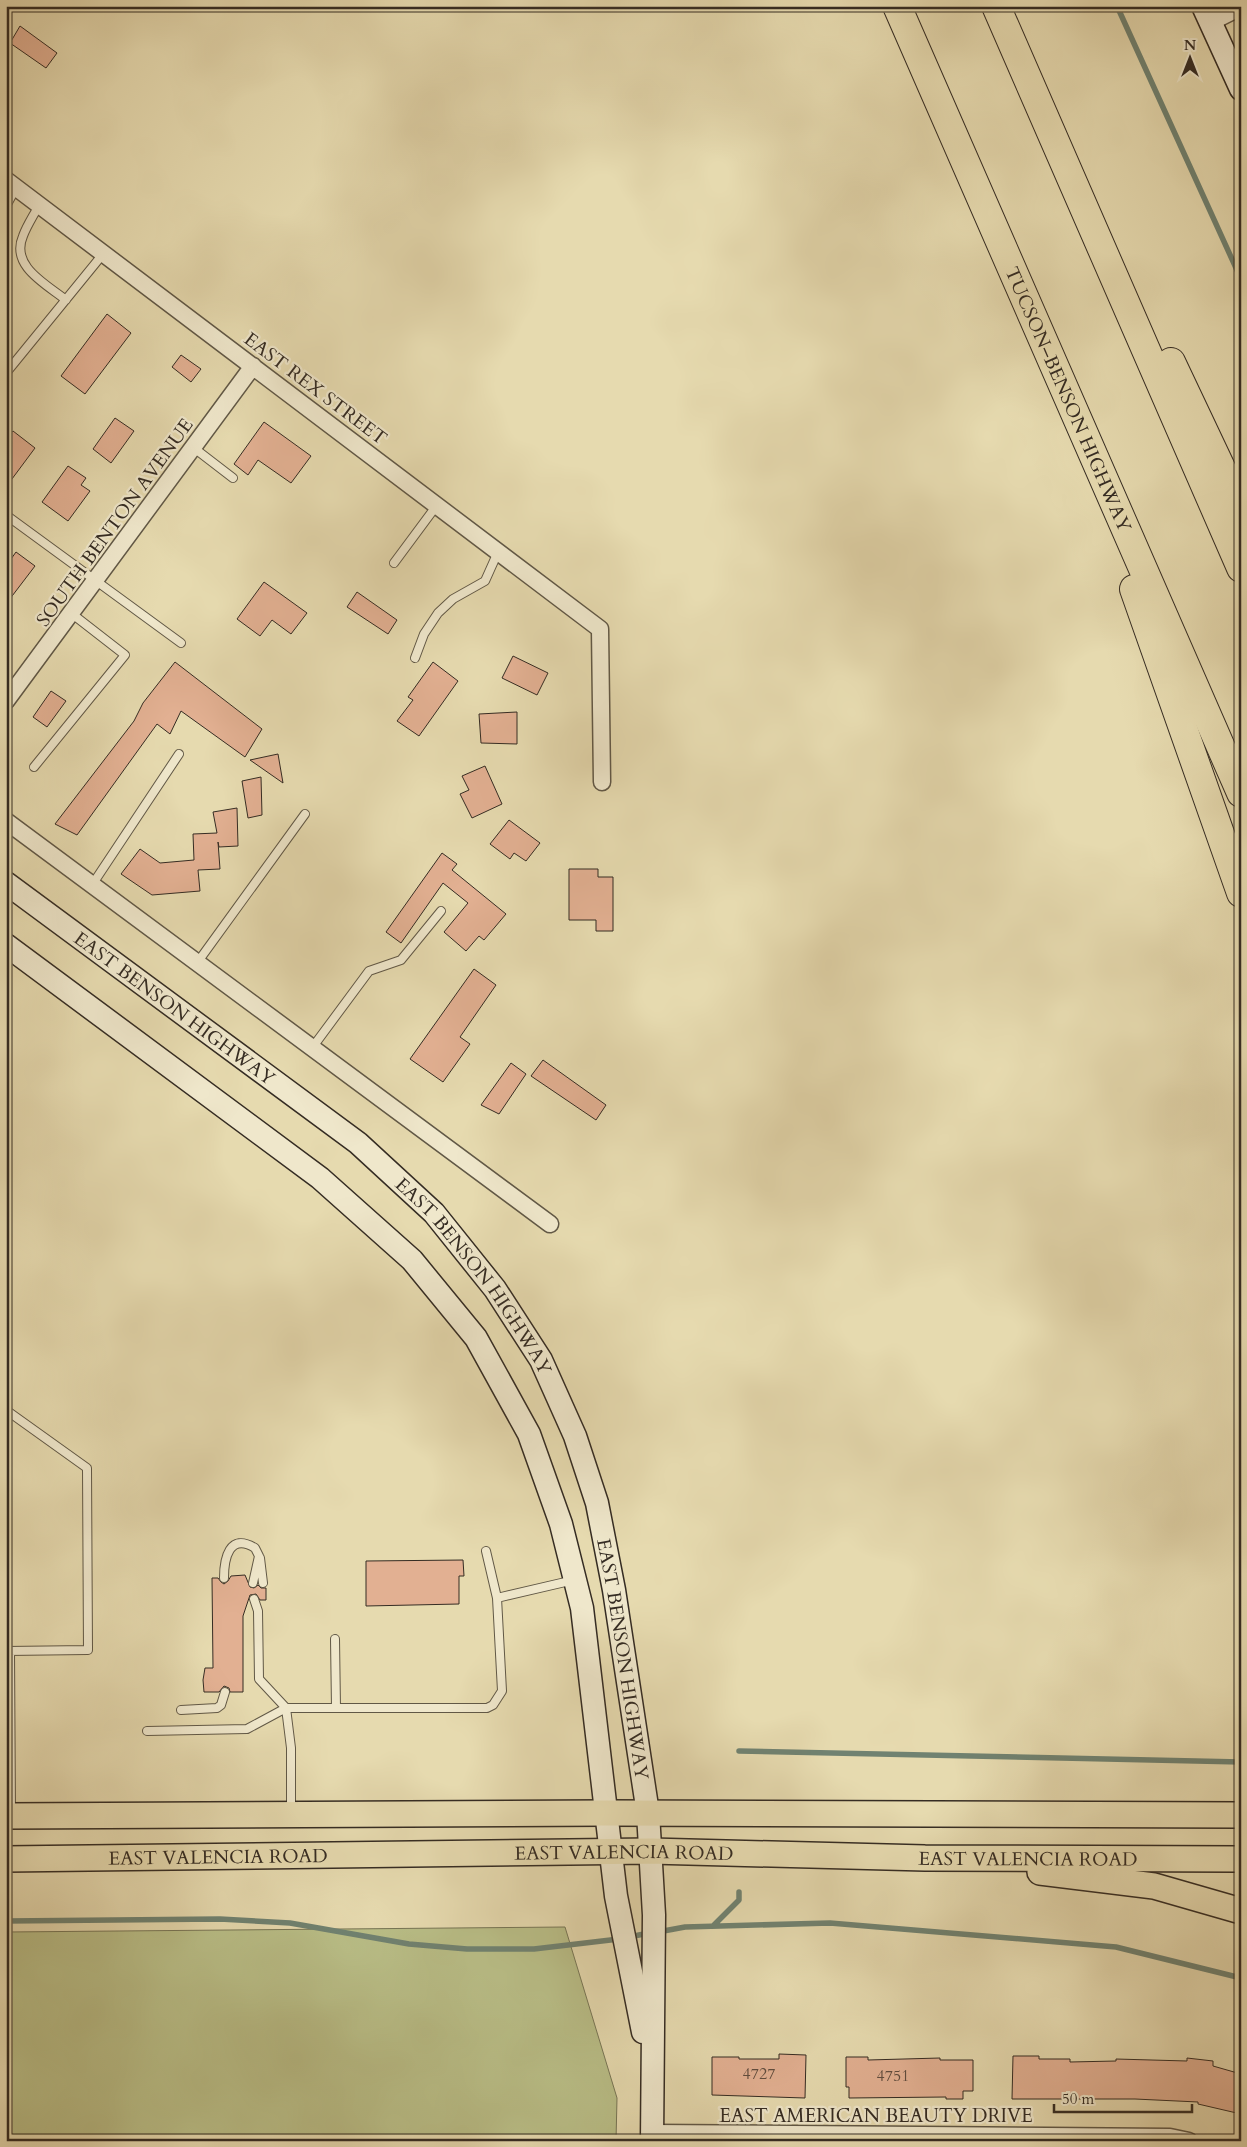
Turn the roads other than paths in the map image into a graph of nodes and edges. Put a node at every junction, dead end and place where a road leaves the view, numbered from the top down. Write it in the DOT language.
graph roads {
  1 [pos="897,6"];
  2 [pos="996,6"];
  3 [pos="1002,6"];
  4 [pos="1241,7"];
  5 [pos="1207,14"];
  6 [pos="1241,89"];
  7 [pos="11,183"];
  8 [pos="39,205"];
  9 [pos="6,206"];
  10 [pos="103,254"];
  11 [pos="66,300"];
  12 [pos="254,366"];
  13 [pos="6,373"];
  14 [pos="1057,373"];
  15 [pos="194,448"];
  16 [pos="233,478"];
  17 [pos="437,505"];
  18 [pos="1241,510"];
  19 [pos="6,515"];
  20 [pos="498,552"];
  21 [pos="394,563"];
  22 [pos="1241,568"];
  23 [pos="95,580"];
  24 [pos="71,613"];
  25 [pos="181,643"];
  26 [pos="415,658"];
  27 [pos="6,701"];
  28 [pos="179,754"];
  29 [pos="34,767"];
  30 [pos="602,782"];
  31 [pos="1241,793"];
  32 [pos="305,814"];
  33 [pos="6,821"];
  34 [pos="6,883"];
  35 [pos="92,885"];
  36 [pos="1241,893"];
  37 [pos="441,911"];
  38 [pos="6,945"];
  39 [pos="197,963"];
  40 [pos="312,1048"];
  41 [pos="550,1224"];
  42 [pos="6,1410"];
  43 [pos="486,1551"];
  44 [pos="259,1556"];
  45 [pos="224,1578"];
  46 [pos="576,1579"];
  47 [pos="254,1583"];
  48 [pos="263,1583"];
  49 [pos="497,1598"];
  50 [pos="258,1600"];
  51 [pos="335,1639"];
  52 [pos="8,1651"];
  53 [pos="225,1692"];
  54 [pos="286,1708"];
  55 [pos="336,1708"];
  56 [pos="181,1710"];
  57 [pos="147,1731"];
  58 [pos="607,1813"];
  59 [pos="648,1813"];
  60 [pos="1241,1815"];
  61 [pos="8,1816"];
  62 [pos="291,1816"];
  63 [pos="651,1850"];
  64 [pos="610,1851"];
  65 [pos="926,1858"];
  66 [pos="6,1859"];
  67 [pos="1241,1859"];
  68 [pos="1241,1911"];
  69 [pos="652,2080"];
  70 [pos="652,2137"];
  71 [pos="817,2138"];
  72 [pos="1008,2138"];
  73 [pos="1188,2141"];
  1 -- 14 [label="highway, TUCSON–BENSON HIGHWAY"];
  2 -- 22 [label="highway"];
  3 -- 18 [label="highway"];
  4 -- 5 [label="street"];
  5 -- 6 [label="main road"];
  7 -- 8 [label="street, EAST REX STREET"];
  7 -- 9 [label="lane"];
  8 -- 10 [label="street, EAST REX STREET"];
  8 -- 11 [label="lane"];
  10 -- 11 [label="lane"];
  10 -- 12 [label="street, EAST REX STREET"];
  11 -- 13 [label="lane"];
  12 -- 15 [label="street, SOUTH BENTON AVENUE"];
  12 -- 17 [label="street, EAST REX STREET"];
  14 -- 31 [label="highway, TUCSON–BENSON HIGHWAY"];
  14 -- 36 [label="highway"];
  15 -- 16 [label="lane"];
  15 -- 23 [label="street, SOUTH BENTON AVENUE"];
  17 -- 20 [label="street, EAST REX STREET"];
  17 -- 21 [label="lane"];
  19 -- 23 [label="lane"];
  20 -- 26 [label="lane"];
  20 -- 30 [label="street, EAST REX STREET"];
  23 -- 24 [label="street, SOUTH BENTON AVENUE"];
  23 -- 25 [label="lane"];
  24 -- 27 [label="street, SOUTH BENTON AVENUE"];
  24 -- 29 [label="lane"];
  28 -- 35 [label="lane"];
  32 -- 39 [label="lane"];
  33 -- 35 [label="street"];
  34 -- 59 [label="main road, EAST BENSON HIGHWAY"];
  35 -- 39 [label="street"];
  37 -- 40 [label="lane"];
  38 -- 46 [label="main road, EAST BENSON HIGHWAY"];
  39 -- 40 [label="street"];
  40 -- 41 [label="street"];
  42 -- 52 [label="lane"];
  43 -- 49 [label="lane"];
  44 -- 45 [label="lane"];
  44 -- 47 [label="lane"];
  44 -- 48 [label="lane"];
  46 -- 49 [label="lane"];
  46 -- 58 [label="main road, EAST BENSON HIGHWAY"];
  49 -- 55 [label="lane"];
  50 -- 54 [label="lane"];
  51 -- 55 [label="lane"];
  52 -- 61 [label="lane"];
  53 -- 56 [label="lane"];
  54 -- 55 [label="lane"];
  54 -- 57 [label="lane"];
  54 -- 62 [label="lane"];
  58 -- 59 [label="main road, EAST VALENCIA ROAD"];
  58 -- 62 [label="main road, EAST VALENCIA ROAD"];
  58 -- 64 [label="main road, EAST BENSON HIGHWAY"];
  59 -- 60 [label="main road, EAST VALENCIA ROAD"];
  59 -- 63 [label="main road, EAST BENSON HIGHWAY"];
  61 -- 62 [label="main road, EAST VALENCIA ROAD"];
  63 -- 64 [label="main road, EAST VALENCIA ROAD"];
  63 -- 65 [label="main road, EAST VALENCIA ROAD"];
  63 -- 69 [label="main road, EAST BENSON HIGHWAY"];
  64 -- 66 [label="main road, EAST VALENCIA ROAD"];
  64 -- 69 [label="main road, EAST BENSON HIGHWAY"];
  65 -- 67 [label="main road, EAST VALENCIA ROAD"];
  65 -- 68 [label="main road"];
  69 -- 70 [label="main road"];
  70 -- 71 [label="street, EAST AMERICAN BEAUTY DRIVE"];
  71 -- 72 [label="street, EAST AMERICAN BEAUTY DRIVE"];
  72 -- 73 [label="street, EAST AMERICAN BEAUTY DRIVE"];
}
